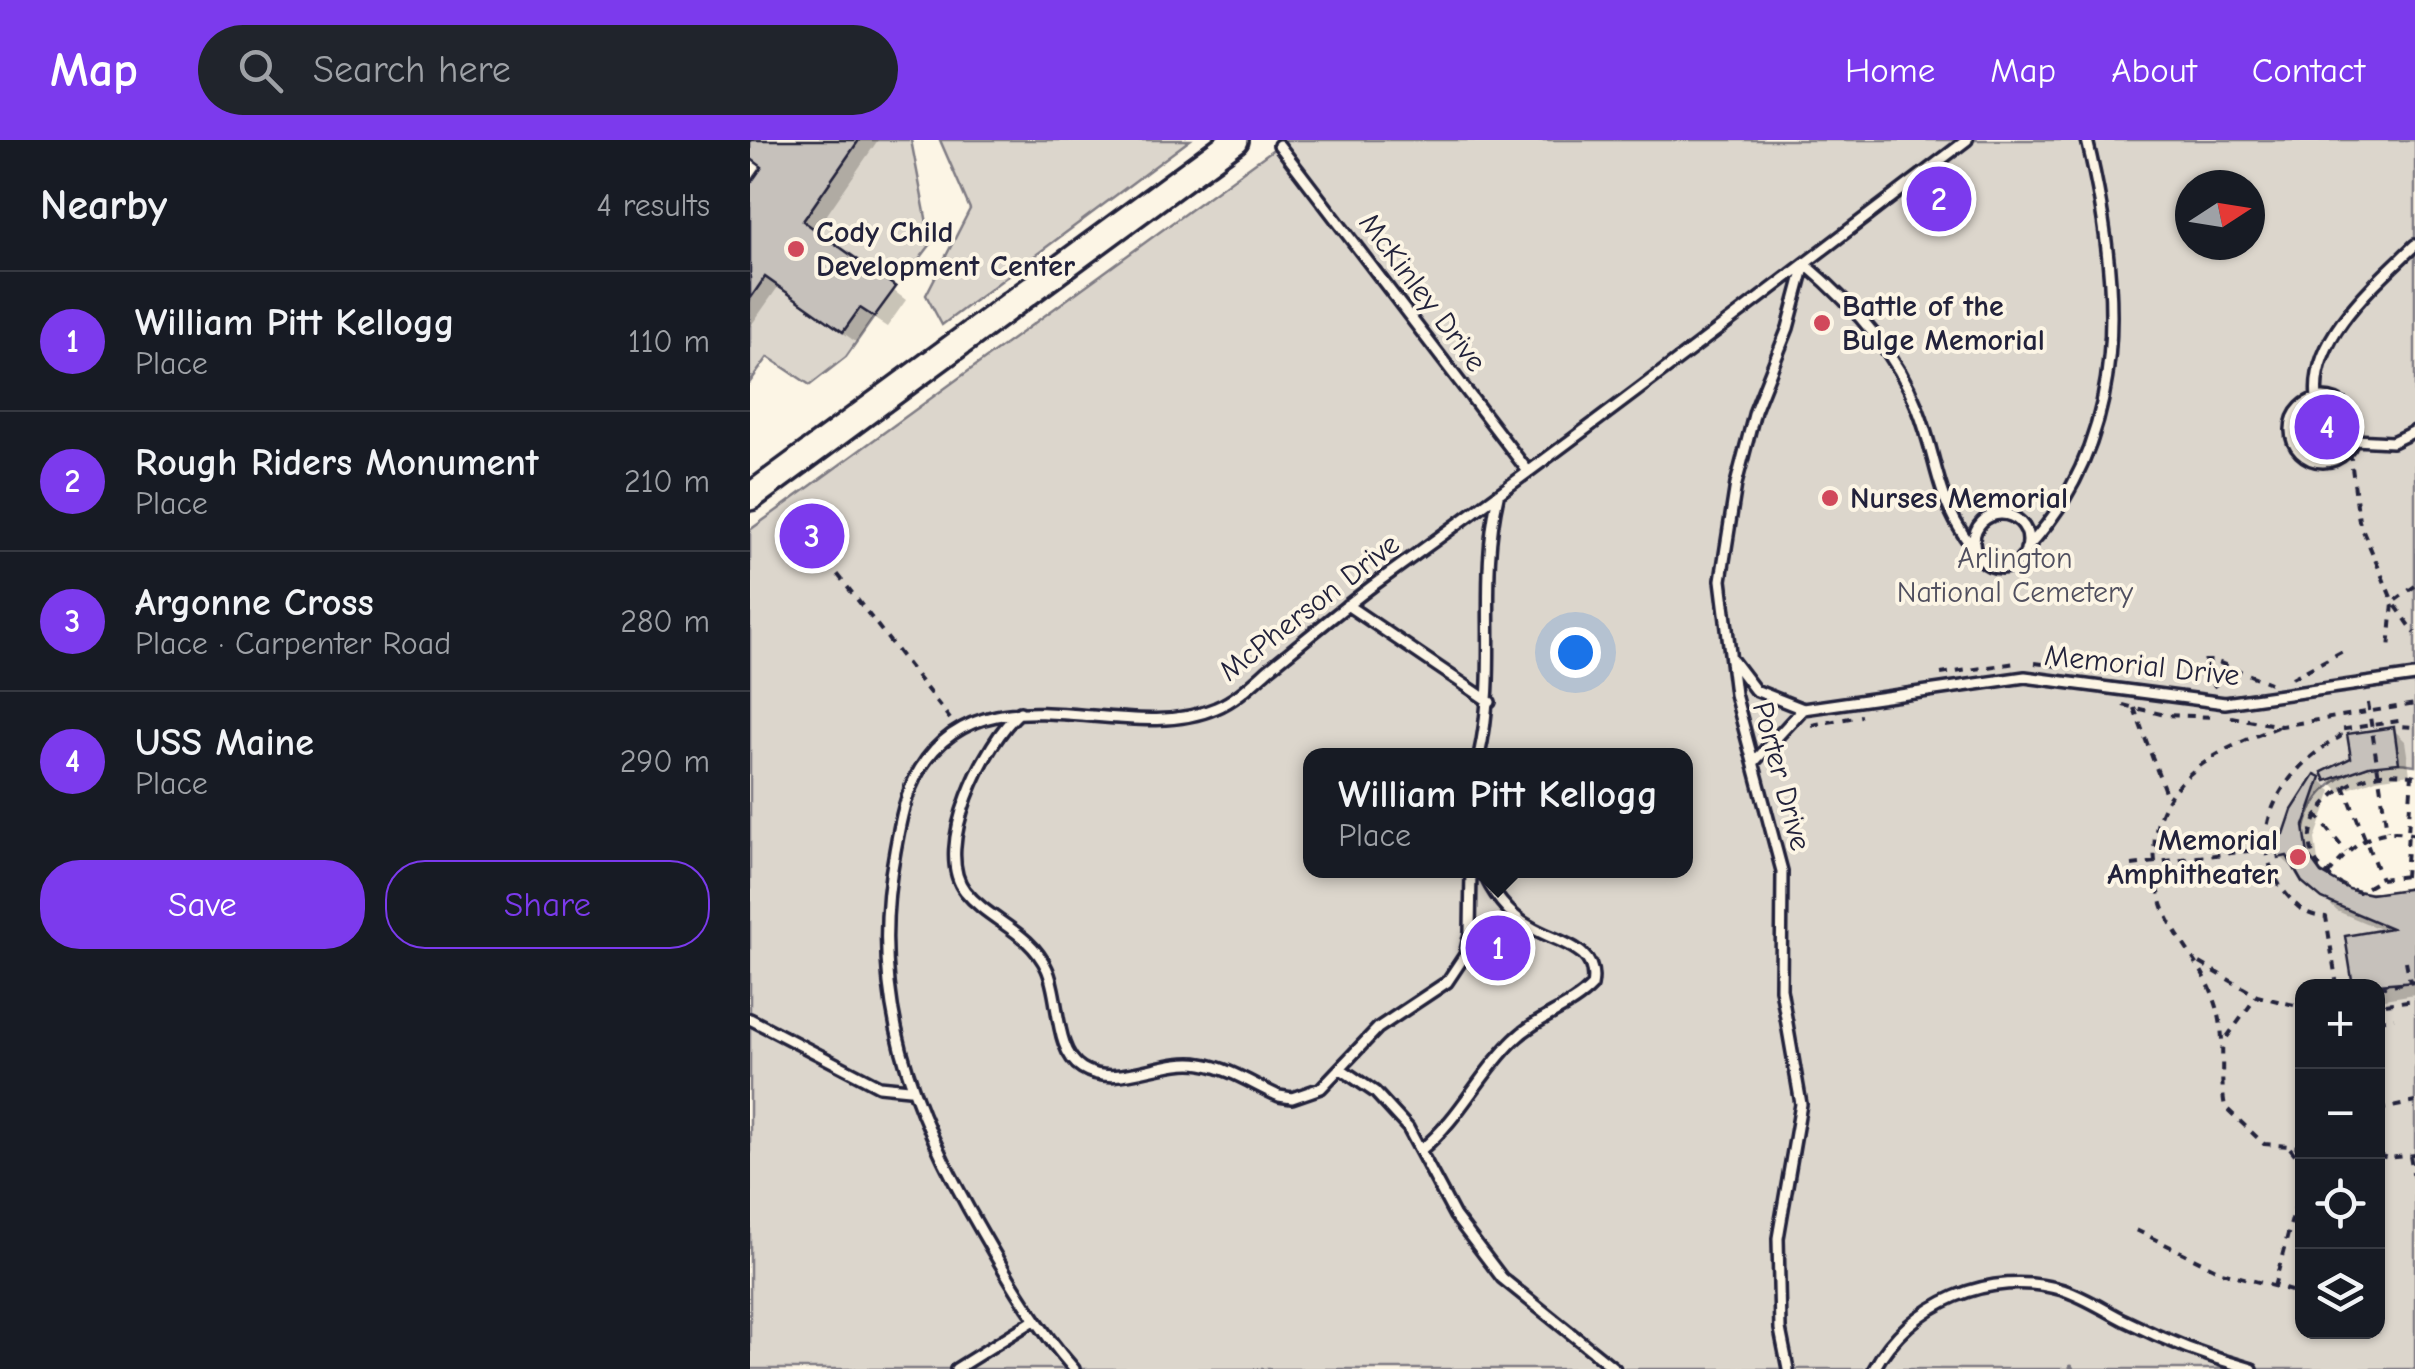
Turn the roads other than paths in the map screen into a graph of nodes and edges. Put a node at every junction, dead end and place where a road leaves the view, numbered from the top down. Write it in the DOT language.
graph roads {
  1 [pos="1235,140"];
  2 [pos="1967,140"];
  3 [pos="2087,140"];
  4 [pos="1278,145"];
  5 [pos="2415,245"];
  6 [pos="1805,264"];
  7 [pos="2317,398"];
  8 [pos="2415,432"];
  9 [pos="2352,444"];
  10 [pos="1527,470"];
  11 [pos="1498,496"];
  12 [pos="750,497"];
  13 [pos="2026,549"];
  14 [pos="1982,560"];
  15 [pos="1346,605"];
  16 [pos="1729,652"];
  17 [pos="2415,676"];
  18 [pos="1490,702"];
  19 [pos="1803,709"];
  20 [pos="1020,712"];
  21 [pos="1481,748"];
  22 [pos="1754,762"];
  23 [pos="1471,878"];
  24 [pos="1488,878"];
  25 [pos="750,1020"];
  26 [pos="1341,1069"];
  27 [pos="910,1089"];
  28 [pos="1422,1148"];
  29 [pos="1032,1321"];
  30 [pos="956,1369"];
  31 [pos="1074,1369"];
  32 [pos="1615,1369"];
  33 [pos="1788,1369"];
  34 [pos="1874,1369"];
  35 [pos="2252,1369"];
  1 -- 12 [label="street"];
  2 -- 6 [label="lane, McPherson Drive"];
  3 -- 13 [label="lane"];
  4 -- 10 [label="lane, McKinley Drive"];
  5 -- 7 [label="lane"];
  6 -- 10 [label="lane, McPherson Drive"];
  6 -- 14 [label="lane"];
  6 -- 16 [label="lane, Porter Drive"];
  7 -- 9 [label="lane"];
  7 -- 9 [label="lane"];
  8 -- 9 [label="lane"];
  10 -- 11 [label="lane, McPherson Drive"];
  11 -- 15 [label="lane, McPherson Drive"];
  11 -- 18 [label="lane"];
  13 -- 14 [label="lane"];
  13 -- 14 [label="lane"];
  15 -- 18 [label="lane"];
  15 -- 20 [label="lane, McPherson Drive"];
  16 -- 19 [label="lane, Memorial Drive"];
  16 -- 22 [label="lane, Porter Drive"];
  17 -- 19 [label="lane, Memorial Drive"];
  18 -- 21 [label="lane"];
  19 -- 22 [label="lane"];
  20 -- 26 [label="lane"];
  20 -- 27 [label="lane, McPherson Drive"];
  22 -- 33 [label="lane, Porter Drive"];
  23 -- 26 [label="lane"];
  24 -- 28 [label="lane"];
  25 -- 27 [label="lane"];
  26 -- 28 [label="lane"];
  27 -- 29 [label="lane, McPherson Drive"];
  28 -- 32 [label="lane"];
  29 -- 30 [label="lane"];
  29 -- 31 [label="lane, McPherson Drive"];
  34 -- 35 [label="lane"];
}
